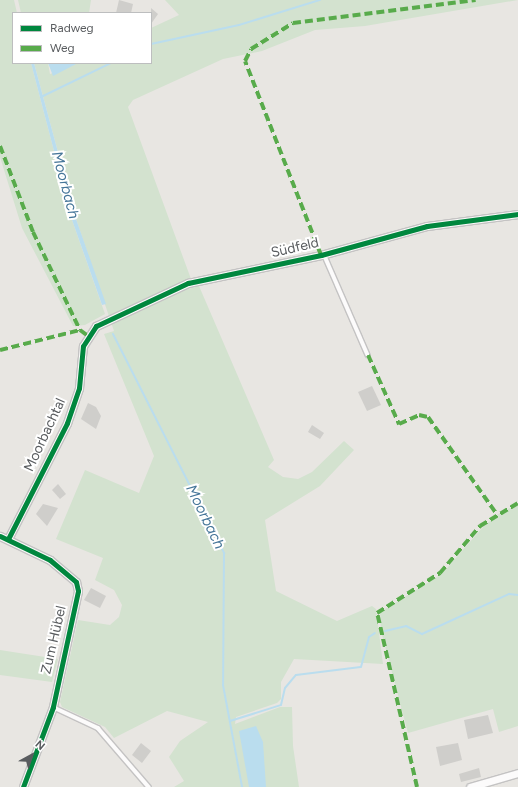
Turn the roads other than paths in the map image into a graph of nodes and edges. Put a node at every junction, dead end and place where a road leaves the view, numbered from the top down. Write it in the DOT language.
graph roads {
  1 [pos="518,214"];
  2 [pos="324,254"];
  3 [pos="87,335"];
  4 [pos="368,355"];
  5 [pos="0,536"];
  6 [pos="8,539"];
  7 [pos="53,707"];
  8 [pos="518,773"];
  9 [pos="23,787"];
  10 [pos="149,787"];
  11 [pos="470,787"];
  1 -- 2 [label="street, Südfeld"];
  2 -- 3 [label="street, Südfeld"];
  2 -- 4 [label="lane"];
  3 -- 6 [label="street, Moorbachtal"];
  5 -- 6 [label="street, Zum Hübel"];
  6 -- 7 [label="street, Zum Hübel"];
  7 -- 9 [label="street, Zum Hübel"];
  7 -- 10 [label="lane"];
  8 -- 11 [label="street"];
}
